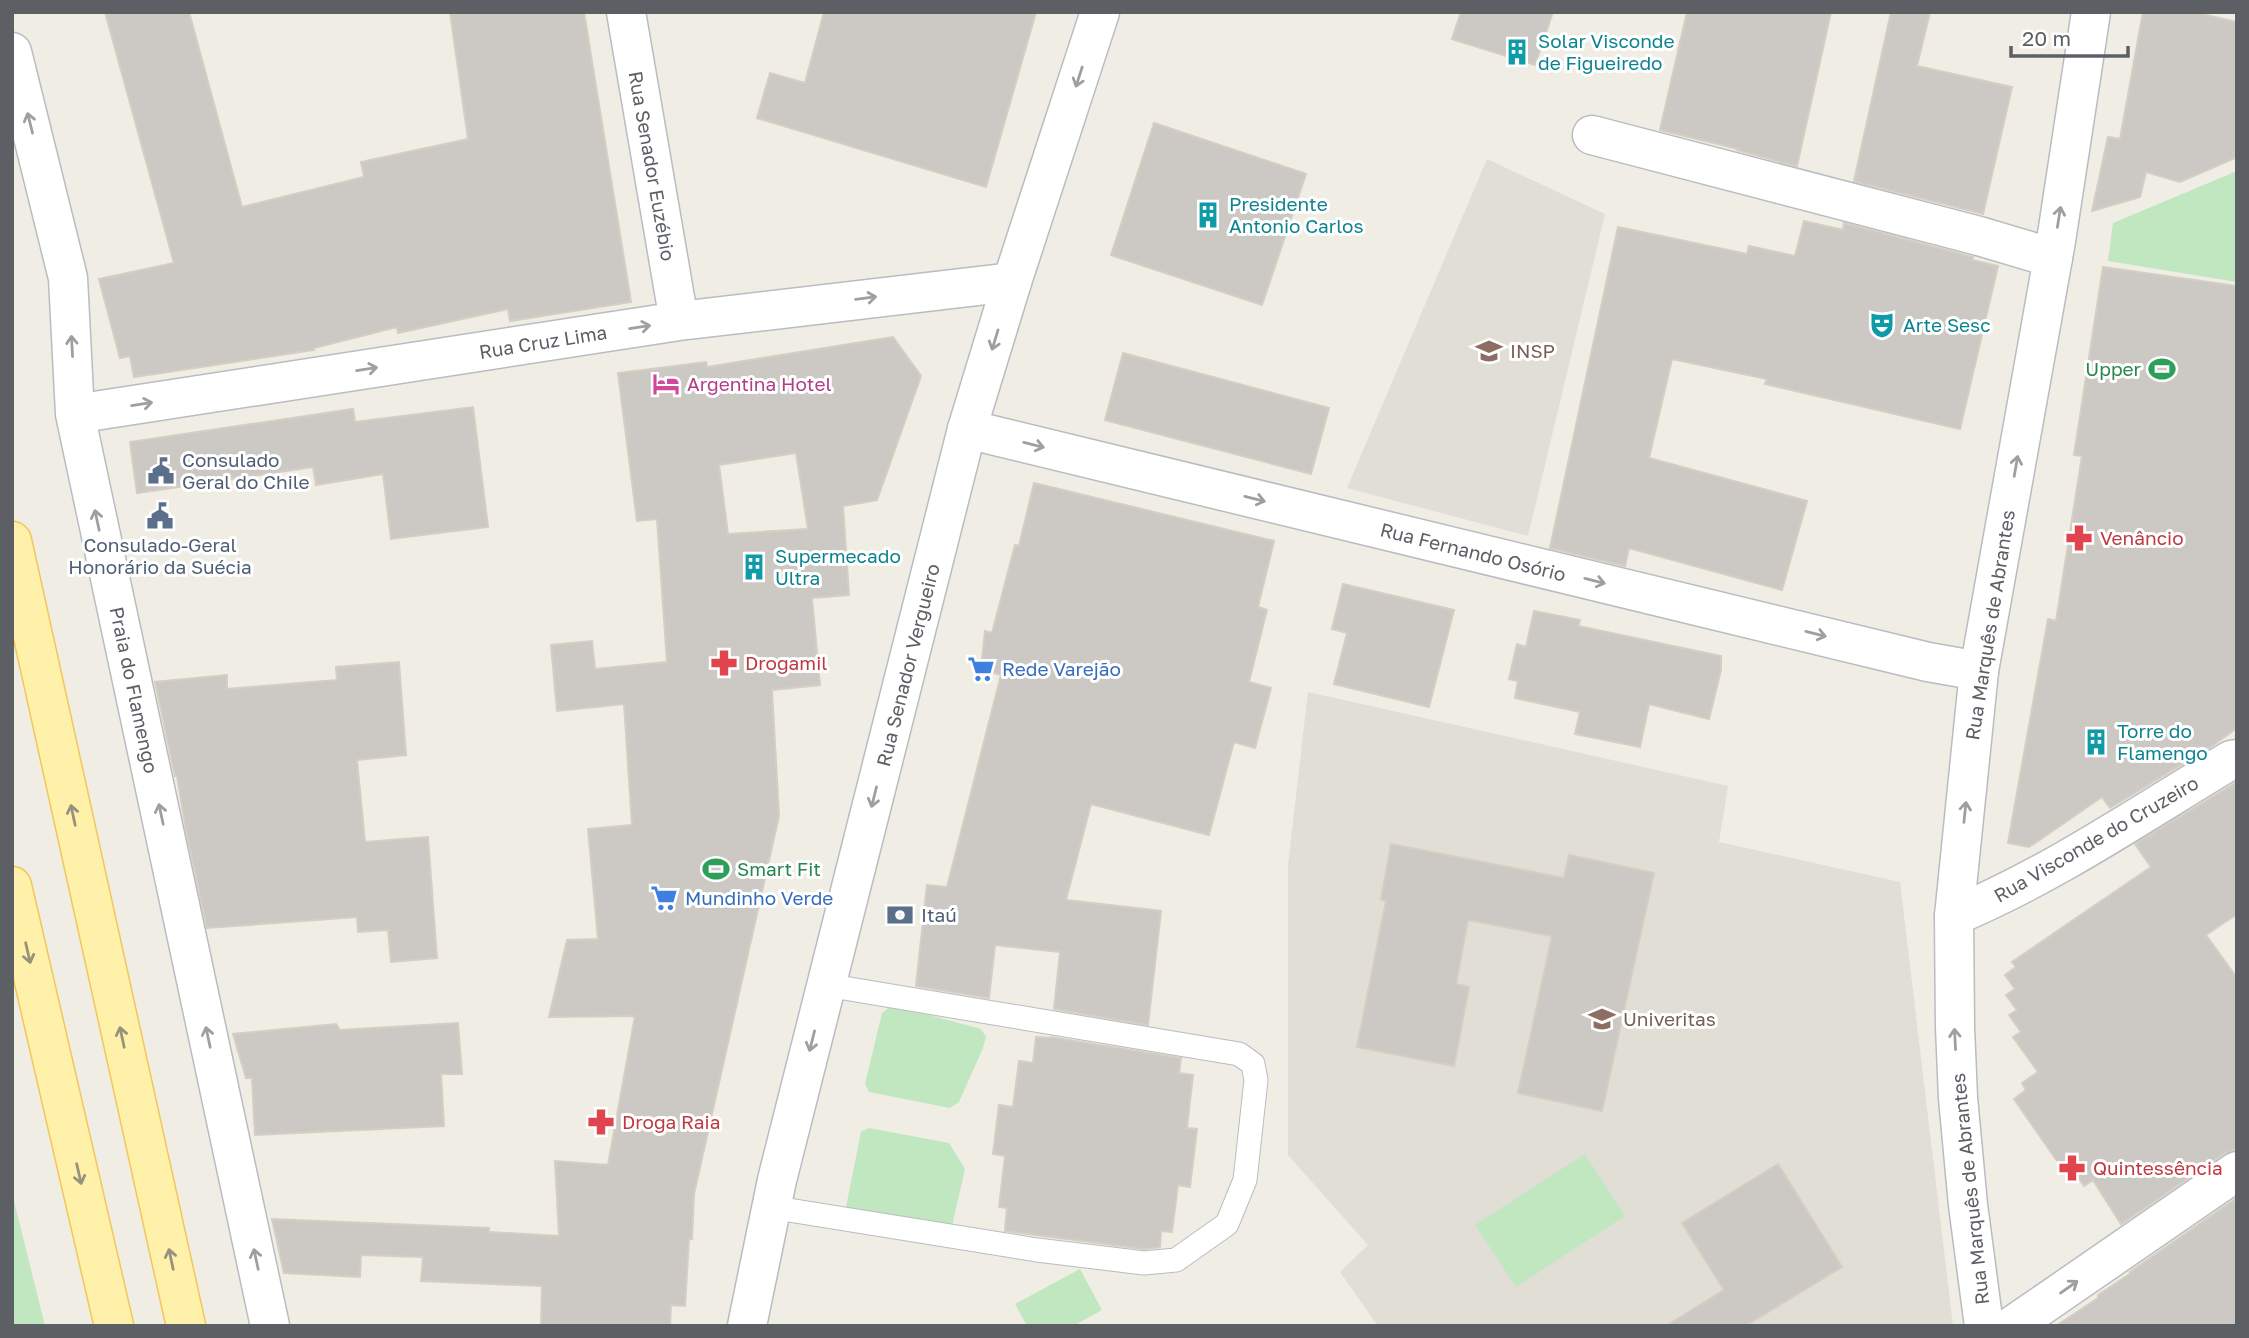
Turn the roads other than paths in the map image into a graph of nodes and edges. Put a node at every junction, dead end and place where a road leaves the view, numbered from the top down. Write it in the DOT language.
graph roads {
  1 [pos="626,12"];
  2 [pos="1100,12"];
  3 [pos="2091,12"];
  4 [pos="12,52"];
  5 [pos="1592,135"];
  6 [pos="2053,258"];
  7 [pos="1012,282"];
  8 [pos="679,321"];
  9 [pos="75,414"];
  10 [pos="967,429"];
  11 [pos="12,541"];
  12 [pos="1979,671"];
  13 [pos="2237,760"];
  14 [pos="12,886"];
  15 [pos="1954,916"];
  16 [pos="826,985"];
  17 [pos="2237,1171"];
  18 [pos="770,1208"];
  19 [pos="114,1326"];
  20 [pos="186,1326"];
  21 [pos="270,1326"];
  22 [pos="747,1326"];
  23 [pos="1984,1326"];
  24 [pos="2012,1326"];
  1 -- 8 [label="street, Rua Senador Euzébio"];
  2 -- 7 [label="street, Rua Senador Vergueiro, one-way"];
  6 -- 3 [label="street, Rua Marquês de Abrantes, one-way"];
  9 -- 4 [label="street, Praia do Flamengo, one-way"];
  5 -- 6 [label="street"];
  12 -- 6 [label="street, Rua Marquês de Abrantes, one-way"];
  8 -- 7 [label="street, Rua Cruz Lima, one-way"];
  7 -- 10 [label="street, Rua Senador Vergueiro, one-way"];
  9 -- 8 [label="street, Rua Cruz Lima, one-way"];
  21 -- 9 [label="street, Praia do Flamengo, one-way"];
  10 -- 12 [label="street, Rua Fernando Osório, one-way"];
  10 -- 16 [label="street, Rua Senador Vergueiro, one-way"];
  20 -- 11 [label="main road, one-way"];
  15 -- 12 [label="street, Rua Marquês de Abrantes, one-way"];
  13 -- 15 [label="street, Rua Visconde do Cruzeiro"];
  14 -- 19 [label="main road, one-way"];
  23 -- 15 [label="street, Rua Marquês de Abrantes, one-way"];
  16 -- 18 [label="street, Rua Senador Vergueiro, one-way"];
  16 -- 18 [label="lane"];
  24 -- 17 [label="street, one-way"];
  18 -- 22 [label="street, Rua Senador Vergueiro"];
}
